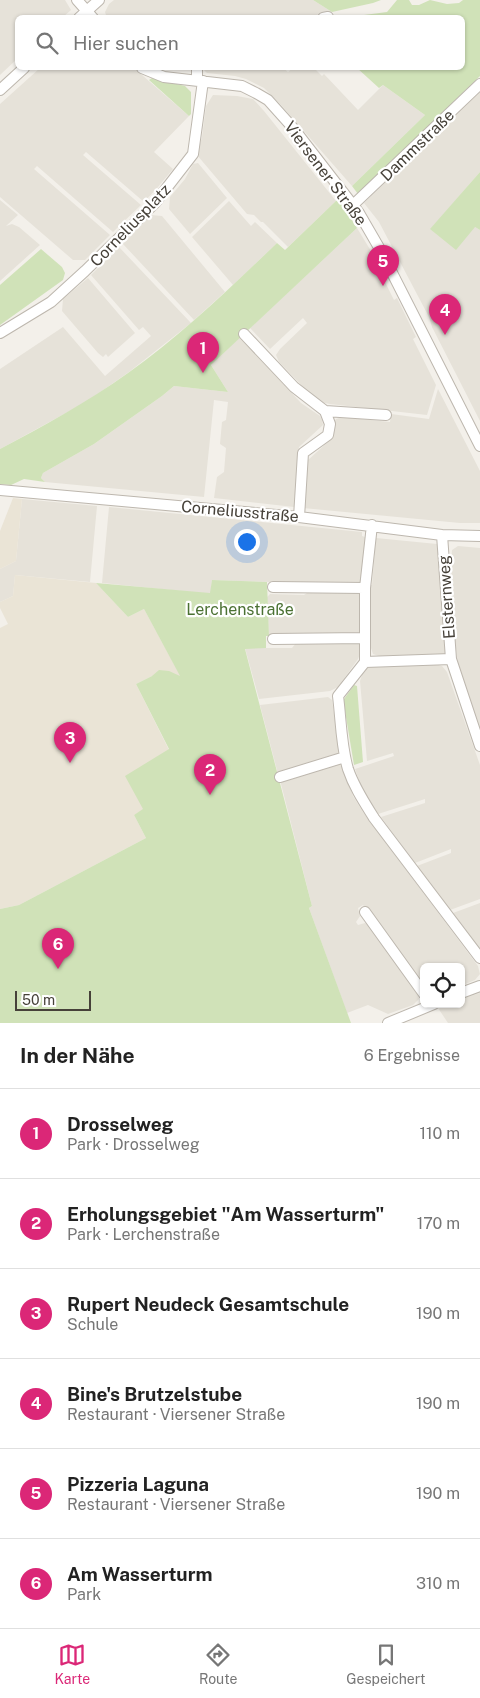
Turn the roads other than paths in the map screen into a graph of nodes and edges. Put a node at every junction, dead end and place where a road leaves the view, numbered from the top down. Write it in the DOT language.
graph roads {
  1 [pos="77,0"];
  2 [pos="99,0"];
  3 [pos="86,15"];
  4 [pos="22,70"];
  5 [pos="147,70"];
  6 [pos="197,70"];
  7 [pos="200,81"];
  8 [pos="480,84"];
  9 [pos="0,90"];
  10 [pos="353,205"];
  11 [pos="0,334"];
  12 [pos="244,334"];
  13 [pos="325,411"];
  14 [pos="386,415"];
  15 [pos="480,446"];
  16 [pos="0,490"];
  17 [pos="299,517"];
  18 [pos="372,525"];
  19 [pos="442,535"];
  20 [pos="480,536"];
  21 [pos="273,587"];
  22 [pos="365,588"];
  23 [pos="366,638"];
  24 [pos="273,639"];
  25 [pos="450,659"];
  26 [pos="366,662"];
  27 [pos="480,746"];
  28 [pos="345,757"];
  29 [pos="280,777"];
  30 [pos="365,912"];
  31 [pos="480,958"];
  32 [pos="480,986"];
  33 [pos="420,988"];
  34 [pos="465,992"];
  35 [pos="425,1008"];
  36 [pos="388,1023"];
  1 -- 3 [label="street"];
  2 -- 3 [label="street"];
  4 -- 9 [label="street"];
  5 -- 7 [label="street, Viersener Straße"];
  6 -- 7 [label="street, Corneliusplatz"];
  7 -- 10 [label="street, Viersener Straße"];
  7 -- 11 [label="street, Corneliusplatz"];
  8 -- 10 [label="street, Dammstraße"];
  10 -- 15 [label="street, Viersener Straße"];
  12 -- 13 [label="street"];
  13 -- 14 [label="street"];
  13 -- 17 [label="street"];
  16 -- 17 [label="street, Corneliusstraße"];
  17 -- 18 [label="street, Corneliusstraße"];
  18 -- 19 [label="street, Corneliusstraße"];
  18 -- 22 [label="street"];
  19 -- 20 [label="street, Corneliusstraße"];
  19 -- 25 [label="street, Elsternweg"];
  21 -- 22 [label="street"];
  22 -- 23 [label="street"];
  23 -- 24 [label="street"];
  23 -- 26 [label="street"];
  25 -- 26 [label="street, Elsternweg"];
  25 -- 27 [label="street, Elsternweg"];
  26 -- 28 [label="street"];
  28 -- 29 [label="street"];
  28 -- 31 [label="street"];
  30 -- 33 [label="street"];
  32 -- 34 [label="street"];
  35 -- 36 [label="street"];
}
